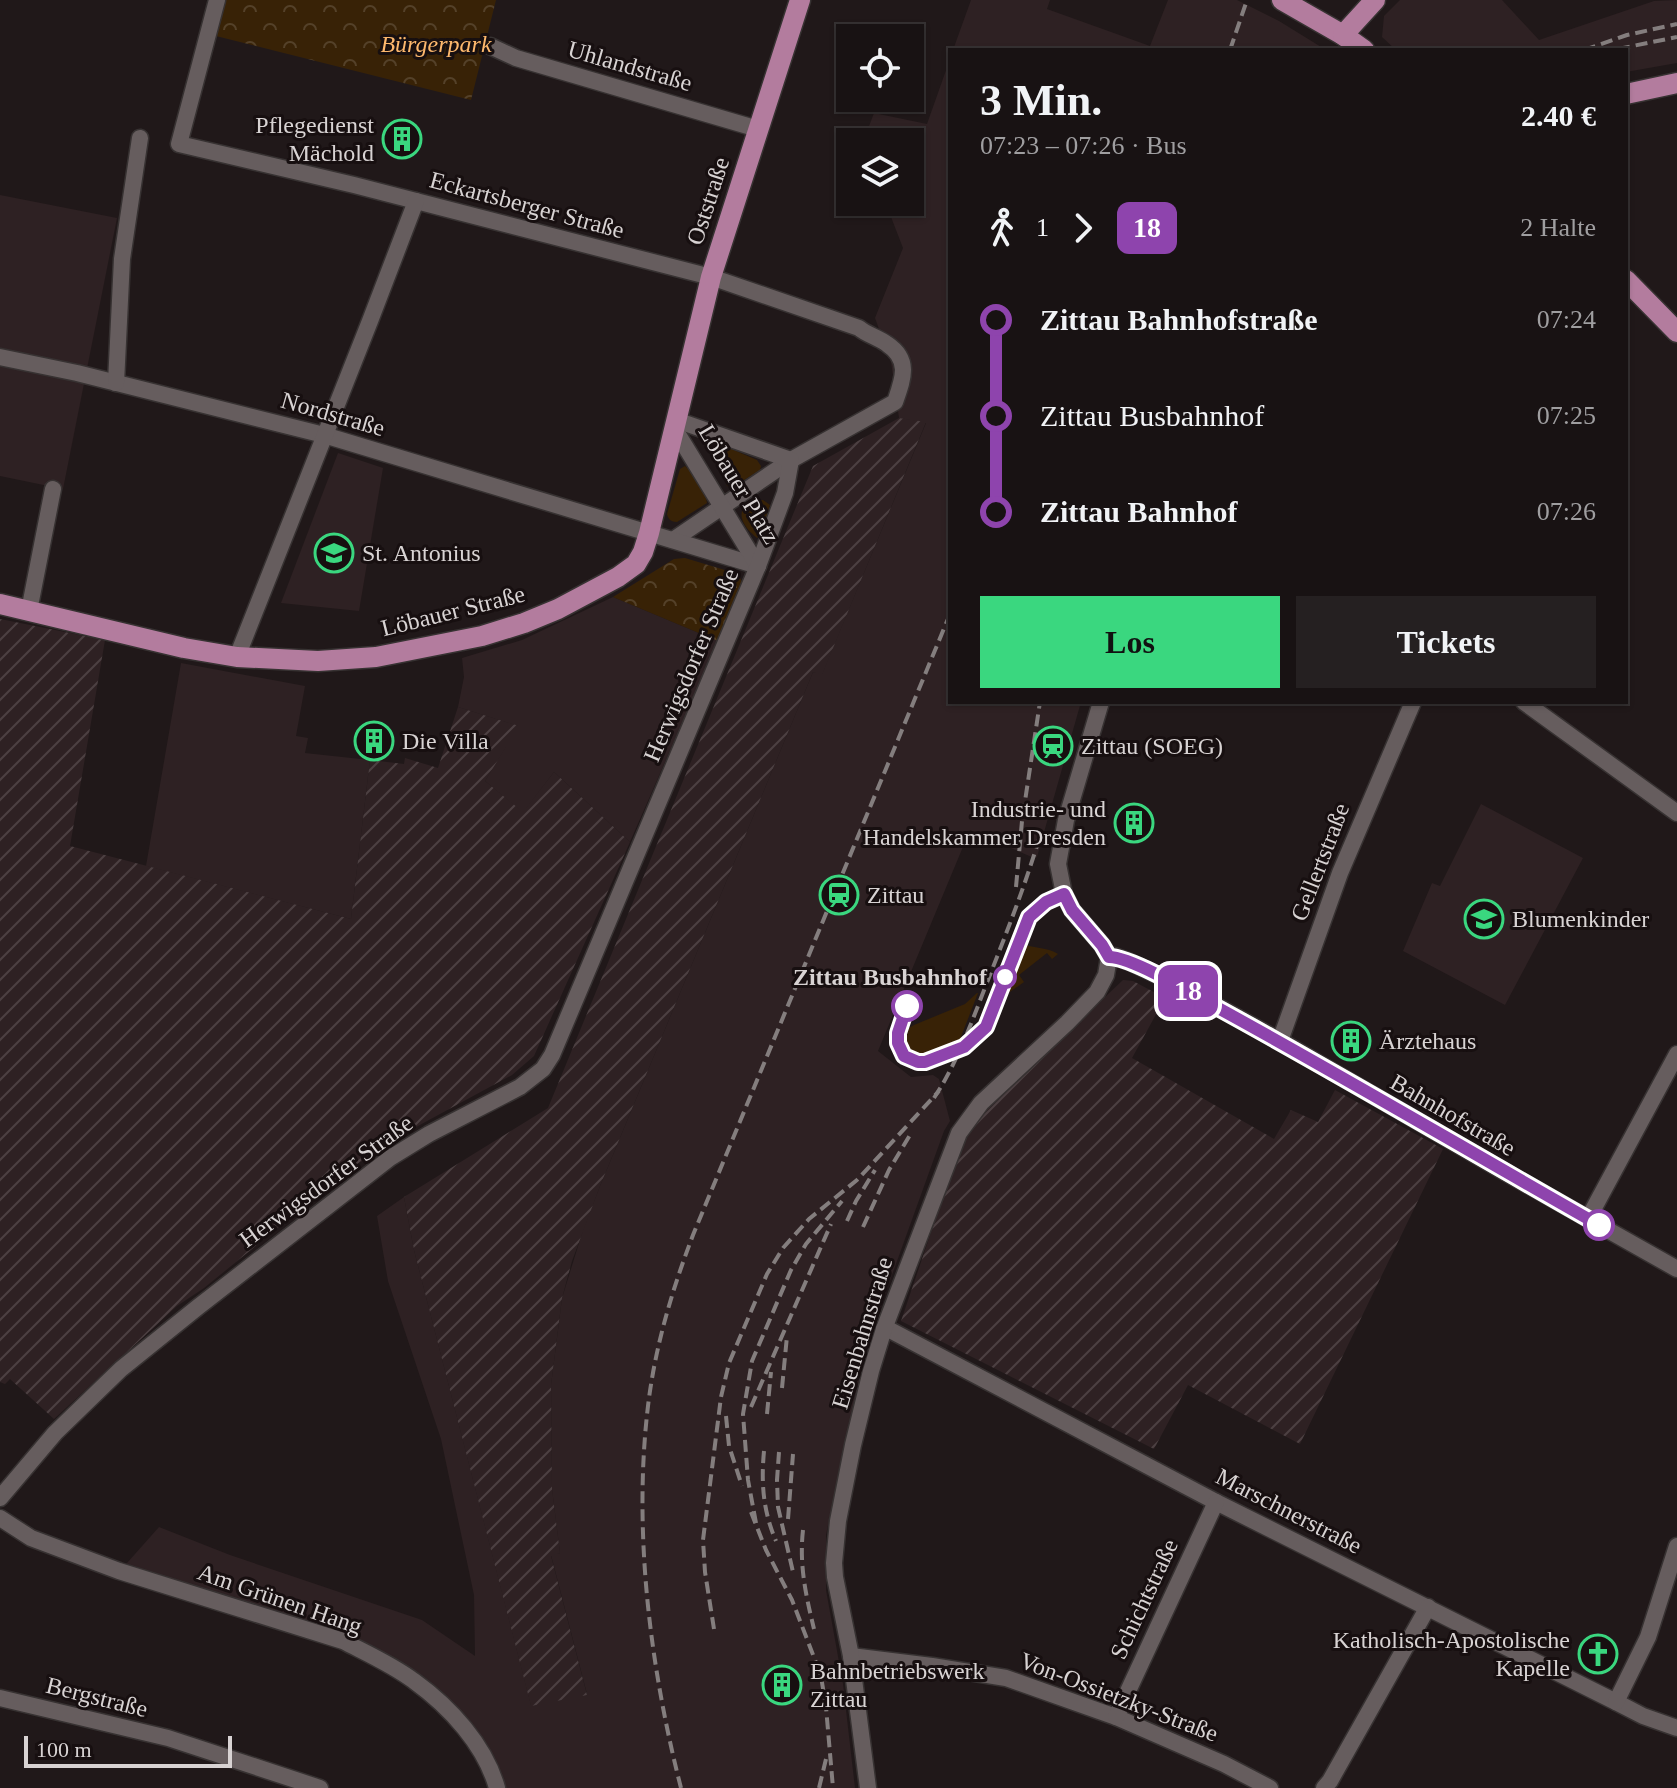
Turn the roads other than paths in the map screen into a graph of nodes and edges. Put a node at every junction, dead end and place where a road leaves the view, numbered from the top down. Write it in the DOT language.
graph roads {
  1 [pos="217,0"];
  2 [pos="800,0"];
  3 [pos="1282,0"];
  4 [pos="1375,0"];
  5 [pos="1343,35"];
  6 [pos="490,46"];
  7 [pos="1361,48"];
  8 [pos="1677,83"];
  9 [pos="1628,94"];
  10 [pos="758,129"];
  11 [pos="140,138"];
  12 [pos="416,201"];
  13 [pos="711,277"];
  14 [pos="1628,282"];
  15 [pos="1677,332"];
  16 [pos="0,357"];
  17 [pos="116,383"];
  18 [pos="675,424"];
  19 [pos="324,435"];
  20 [pos="791,460"];
  21 [pos="53,489"];
  22 [pos="722,507"];
  23 [pos="649,533"];
  24 [pos="673,540"];
  25 [pos="758,566"];
  26 [pos="0,604"];
  27 [pos="29,611"];
  28 [pos="237,657"];
  29 [pos="1100,704"];
  30 [pos="1412,704"];
  31 [pos="1527,704"];
  32 [pos="1677,813"];
  33 [pos="1109,957"];
  34 [pos="1280,1041"];
  35 [pos="1677,1054"];
  36 [pos="1588,1219"];
  37 [pos="1677,1269"];
  38 [pos="884,1329"];
  39 [pos="0,1498"];
  40 [pos="1216,1502"];
  41 [pos="0,1518"];
  42 [pos="1677,1546"];
  43 [pos="1428,1607"];
  44 [pos="851,1656"];
  45 [pos="0,1698"];
  46 [pos="1616,1702"];
  47 [pos="1116,1717"];
  48 [pos="1677,1728"];
  49 [pos="320,1788"];
  50 [pos="497,1788"];
  51 [pos="868,1788"];
  52 [pos="1270,1788"];
  53 [pos="1324,1788"];
  1 -- 12 [label="street, Eckartsberger Straße"];
  2 -- 10 [label="main road, Oststraße"];
  3 -- 5 [label="main road"];
  4 -- 5 [label="main road"];
  5 -- 7 [label="main road"];
  6 -- 10 [label="street, Uhlandstraße"];
  8 -- 9 [label="main road"];
  10 -- 13 [label="main road, Oststraße"];
  11 -- 17 [label="street"];
  12 -- 13 [label="street, Eckartsberger Straße"];
  12 -- 19 [label="street"];
  13 -- 18 [label="main road, Oststraße"];
  13 -- 20 [label="street, Eckartsberger Straße"];
  14 -- 15 [label="main road"];
  16 -- 17 [label="street, Nordstraße"];
  17 -- 19 [label="street, Nordstraße"];
  18 -- 20 [label="street, Löbauer Platz"];
  18 -- 22 [label="street, Löbauer Platz"];
  18 -- 23 [label="main road, Löbauer Platz"];
  19 -- 23 [label="street, Nordstraße"];
  19 -- 28 [label="street"];
  20 -- 22 [label="street"];
  20 -- 25 [label="street, Löbauer Platz"];
  21 -- 27 [label="street"];
  22 -- 24 [label="street"];
  22 -- 25 [label="street, Löbauer Platz"];
  23 -- 24 [label="street"];
  23 -- 28 [label="main road, Löbauer Straße"];
  24 -- 25 [label="street, Löbauer Platz"];
  25 -- 39 [label="street, Herwigsdorfer Straße"];
  26 -- 27 [label="main road, Löbauer Straße"];
  27 -- 28 [label="main road, Löbauer Straße"];
  29 -- 33 [label="street"];
  30 -- 34 [label="street, Gellertstraße"];
  31 -- 32 [label="street"];
  33 -- 34 [label="street, Bahnhofstraße"];
  33 -- 38 [label="street, Eisenbahnstraße"];
  34 -- 36 [label="street, Bahnhofstraße"];
  35 -- 36 [label="street"];
  36 -- 37 [label="street, Bahnhofstraße"];
  38 -- 40 [label="street, Marschnerstraße"];
  38 -- 44 [label="street, Eisenbahnstraße"];
  40 -- 43 [label="street, Marschnerstraße"];
  40 -- 47 [label="street, Schichtstraße"];
  41 -- 50 [label="street, Am Grünen Hang"];
  42 -- 46 [label="street"];
  43 -- 46 [label="street, Marschnerstraße"];
  43 -- 53 [label="street"];
  44 -- 47 [label="street, Von-Ossietzky-Straße"];
  44 -- 51 [label="street, Eisenbahnstraße"];
  45 -- 49 [label="street, Bergstraße"];
  46 -- 48 [label="street, Marschnerstraße"];
  47 -- 52 [label="street, Von-Ossietzky-Straße"];
}
